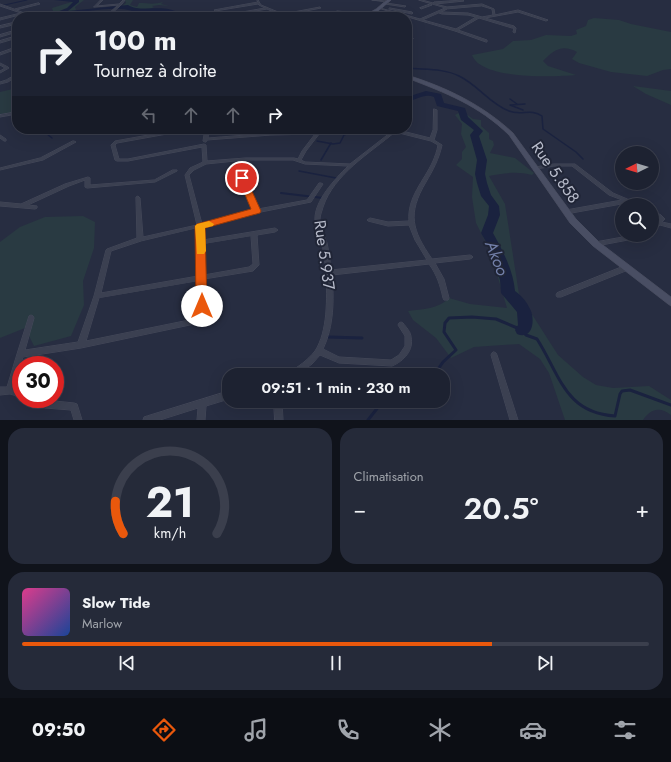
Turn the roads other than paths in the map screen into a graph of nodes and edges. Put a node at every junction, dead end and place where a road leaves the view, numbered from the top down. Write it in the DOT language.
graph roads {
  1 [pos="102,0"];
  2 [pos="124,0"];
  3 [pos="373,0"];
  4 [pos="420,0"];
  5 [pos="463,0"];
  6 [pos="258,1"];
  7 [pos="386,2"];
  8 [pos="39,4"];
  9 [pos="431,4"];
  10 [pos="2,5"];
  11 [pos="120,5"];
  12 [pos="405,6"];
  13 [pos="268,8"];
  14 [pos="320,8"];
  15 [pos="380,8"];
  16 [pos="421,8"];
  17 [pos="447,8"];
  18 [pos="14,9"];
  19 [pos="216,10"];
  20 [pos="22,12"];
  21 [pos="113,12"];
  22 [pos="244,12"];
  23 [pos="277,12"];
  24 [pos="299,12"];
  25 [pos="373,12"];
  26 [pos="393,12"];
  27 [pos="406,12"];
  28 [pos="439,12"];
  29 [pos="494,15"];
  30 [pos="12,16"];
  31 [pos="412,18"];
  32 [pos="480,18"];
  33 [pos="0,19"];
  34 [pos="420,20"];
  35 [pos="547,20"];
  36 [pos="12,24"];
  37 [pos="0,27"];
  38 [pos="456,30"];
  39 [pos="514,32"];
  40 [pos="12,33"];
  41 [pos="0,37"];
  42 [pos="12,38"];
  43 [pos="6,40"];
  44 [pos="486,41"];
  45 [pos="0,42"];
  46 [pos="12,50"];
  47 [pos="0,54"];
  48 [pos="0,64"];
  49 [pos="0,72"];
  50 [pos="12,77"];
  51 [pos="412,78"];
  52 [pos="0,83"];
  53 [pos="435,110"];
  54 [pos="12,115"];
  55 [pos="0,116"];
  56 [pos="161,134"];
  57 [pos="206,134"];
  58 [pos="264,134"];
  59 [pos="316,134"];
  60 [pos="391,134"];
  61 [pos="410,134"];
  62 [pos="0,136"];
  63 [pos="205,139"];
  64 [pos="5,140"];
  65 [pos="432,140"];
  66 [pos="74,142"];
  67 [pos="204,145"];
  68 [pos="299,160"];
  69 [pos="205,163"];
  70 [pos="350,165"];
  71 [pos="536,168"];
  72 [pos="0,169"];
  73 [pos="175,171"];
  74 [pos="242,178"];
  75 [pos="321,184"];
  76 [pos="138,198"];
  77 [pos="621,198"];
  78 [pos="615,203"];
  79 [pos="0,204"];
  80 [pos="21,206"];
  81 [pos="35,207"];
  82 [pos="256,211"];
  83 [pos="566,212"];
  84 [pos="659,217"];
  85 [pos="370,220"];
  86 [pos="411,223"];
  87 [pos="660,223"];
  88 [pos="200,226"];
  89 [pos="671,226"];
  90 [pos="275,230"];
  91 [pos="254,233"];
  92 [pos="140,239"];
  93 [pos="615,240"];
  94 [pos="201,242"];
  95 [pos="596,244"];
  96 [pos="470,257"];
  97 [pos="431,262"];
  98 [pos="626,268"];
  99 [pos="328,274"];
  100 [pos="202,278"];
  101 [pos="559,295"];
  102 [pos="97,296"];
  103 [pos="446,298"];
  104 [pos="671,302"];
  105 [pos="31,318"];
  106 [pos="401,326"];
  107 [pos="81,345"];
  108 [pos="319,351"];
  109 [pos="20,354"];
  110 [pos="494,355"];
  111 [pos="302,368"];
  112 [pos="10,390"];
  113 [pos="0,391"];
  114 [pos="222,397"];
  115 [pos="202,403"];
  116 [pos="64,406"];
  117 [pos="278,408"];
  118 [pos="78,420"];
  119 [pos="147,420"];
  120 [pos="201,420"];
  121 [pos="278,420"];
  122 [pos="514,420"];
  1 -- 11 [label="street"];
  2 -- 11 [label="street"];
  3 -- 7 [label="street"];
  4 -- 9 [label="street"];
  5 -- 9 [label="street"];
  6 -- 13 [label="street"];
  6 -- 19 [label="street"];
  7 -- 12 [label="street"];
  7 -- 15 [label="street"];
  8 -- 18 [label="street"];
  9 -- 16 [label="street"];
  9 -- 17 [label="street"];
  10 -- 18 [label="street"];
  11 -- 21 [label="street"];
  13 -- 22 [label="street"];
  13 -- 23 [label="street"];
  14 -- 24 [label="street"];
  15 -- 25 [label="street"];
  15 -- 26 [label="street"];
  15 -- 27 [label="street"];
  17 -- 28 [label="street"];
  17 -- 29 [label="street"];
  18 -- 20 [label="street"];
  28 -- 32 [label="street"];
  28 -- 34 [label="street"];
  29 -- 32 [label="street"];
  29 -- 35 [label="street"];
  30 -- 33 [label="street"];
  31 -- 34 [label="street"];
  32 -- 38 [label="street"];
  32 -- 39 [label="street"];
  34 -- 38 [label="street"];
  36 -- 37 [label="street"];
  38 -- 44 [label="street"];
  40 -- 41 [label="street"];
  41 -- 43 [label="street"];
  42 -- 43 [label="street"];
  43 -- 45 [label="street"];
  46 -- 47 [label="street"];
  48 -- 49 [label="street"];
  50 -- 52 [label="street"];
  51 -- 71 [label="street, Rue 5.858"];
  53 -- 65 [label="street"];
  54 -- 55 [label="street"];
  56 -- 67 [label="street"];
  57 -- 63 [label="street"];
  58 -- 63 [label="street"];
  59 -- 68 [label="street"];
  60 -- 70 [label="street, Rue 5.937"];
  61 -- 65 [label="street"];
  62 -- 64 [label="street"];
  63 -- 67 [label="street"];
  65 -- 86 [label="street"];
  66 -- 72 [label="street"];
  67 -- 69 [label="street"];
  68 -- 69 [label="street"];
  68 -- 70 [label="street"];
  69 -- 88 [label="street"];
  70 -- 99 [label="street, Rue 5.937"];
  71 -- 77 [label="street"];
  71 -- 83 [label="street, Rue 5.858"];
  73 -- 80 [label="street"];
  74 -- 82 [label="street"];
  75 -- 82 [label="street"];
  76 -- 92 [label="street"];
  78 -- 83 [label="street"];
  79 -- 80 [label="street"];
  80 -- 81 [label="street"];
  82 -- 88 [label="street"];
  83 -- 95 [label="street, Rue 5.858"];
  84 -- 87 [label="street"];
  85 -- 86 [label="street"];
  86 -- 97 [label="street"];
  87 -- 89 [label="street"];
  88 -- 92 [label="street"];
  88 -- 94 [label="street"];
  90 -- 91 [label="street"];
  91 -- 94 [label="street"];
  91 -- 100 [label="street"];
  92 -- 102 [label="street"];
  93 -- 95 [label="street"];
  94 -- 100 [label="street"];
  95 -- 98 [label="street, Rue 5.858"];
  96 -- 97 [label="street"];
  97 -- 99 [label="street"];
  97 -- 103 [label="street"];
  98 -- 101 [label="street"];
  98 -- 104 [label="street, Rue 5.858"];
  99 -- 108 [label="street, Rue 5.937"];
  100 -- 102 [label="street"];
  100 -- 107 [label="street"];
  102 -- 107 [label="street"];
  105 -- 109 [label="street"];
  106 -- 108 [label="street"];
  107 -- 109 [label="street"];
  108 -- 111 [label="street, Rue 5.937"];
  109 -- 112 [label="street"];
  110 -- 122 [label="street"];
  112 -- 113 [label="street"];
  114 -- 115 [label="street"];
  115 -- 119 [label="street"];
  115 -- 120 [label="street"];
  116 -- 118 [label="street"];
  117 -- 121 [label="street"];
}
